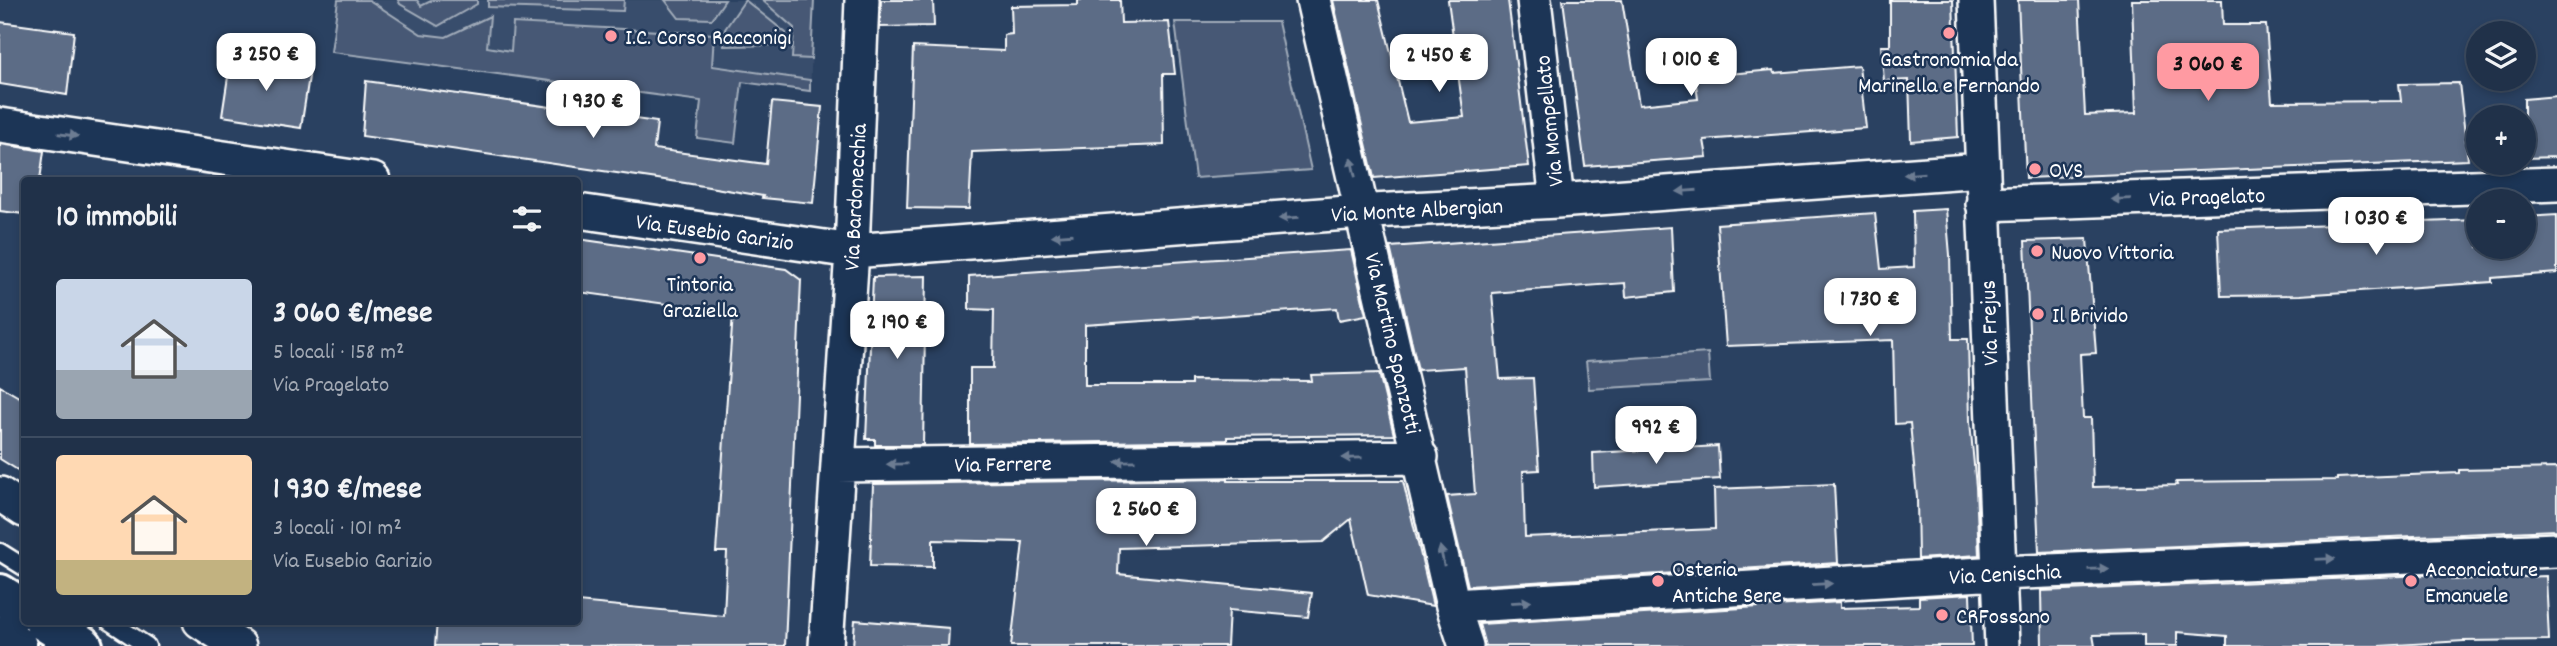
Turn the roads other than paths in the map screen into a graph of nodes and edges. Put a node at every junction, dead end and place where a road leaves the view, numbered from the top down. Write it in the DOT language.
graph roads {
  1 [pos="862,0"];
  2 [pos="1313,0"];
  3 [pos="1534,0"];
  4 [pos="1976,0"];
  5 [pos="0,125"];
  6 [pos="1982,170"];
  7 [pos="353,177"];
  8 [pos="2557,184"];
  9 [pos="1557,201"];
  10 [pos="1983,204"];
  11 [pos="581,211"];
  12 [pos="1363,212"];
  13 [pos="852,251"];
  14 [pos="1421,457"];
  15 [pos="838,465"];
  16 [pos="0,494"];
  17 [pos="21,508"];
  18 [pos="2557,550"];
  19 [pos="0,552"];
  20 [pos="21,565"];
  21 [pos="1999,573"];
  22 [pos="0,594"];
  23 [pos="1453,606"];
  24 [pos="21,607"];
  25 [pos="50,625"];
  26 [pos="115,625"];
  27 [pos="206,625"];
  28 [pos="0,635"];
  29 [pos="17,646"];
  30 [pos="83,646"];
  31 [pos="147,646"];
  32 [pos="239,646"];
  33 [pos="826,646"];
  34 [pos="1466,646"];
  35 [pos="2002,646"];
  1 -- 13 [label="street, Via Bardonecchia"];
  12 -- 2 [label="street, Via Martino Spanzotti, one-way"];
  3 -- 9 [label="street, Via Mompellato"];
  4 -- 6 [label="street, Via Frejus"];
  5 -- 7 [label="street, one-way"];
  6 -- 9 [label="street, Via Monte Albergian, one-way"];
  6 -- 10 [label="street, Via Frejus"];
  8 -- 10 [label="street, Via Pragelato, one-way"];
  9 -- 12 [label="street, Via Monte Albergian"];
  10 -- 21 [label="street, Via Frejus"];
  11 -- 13 [label="street, Via Eusebio Garizio"];
  12 -- 13 [label="street, Via Monte Albergian, one-way"];
  12 -- 14 [label="street, Via Martino Spanzotti"];
  13 -- 15 [label="street, Via Bardonecchia"];
  14 -- 15 [label="street, Via Ferrere, one-way"];
  23 -- 14 [label="street, Via Martino Spanzotti, one-way"];
  15 -- 33 [label="street, Via Bardonecchia"];
  16 -- 17 [label="street"];
  21 -- 18 [label="street, Via Cenischia, one-way"];
  19 -- 20 [label="lane"];
  23 -- 21 [label="street, Via Cenischia, one-way"];
  21 -- 35 [label="street, Via Frejus"];
  22 -- 24 [label="main road"];
  23 -- 34 [label="street, Via Martino Spanzotti"];
  25 -- 30 [label="main road"];
  26 -- 31 [label="lane"];
  27 -- 32 [label="street"];
  28 -- 29 [label="main road"];
}
